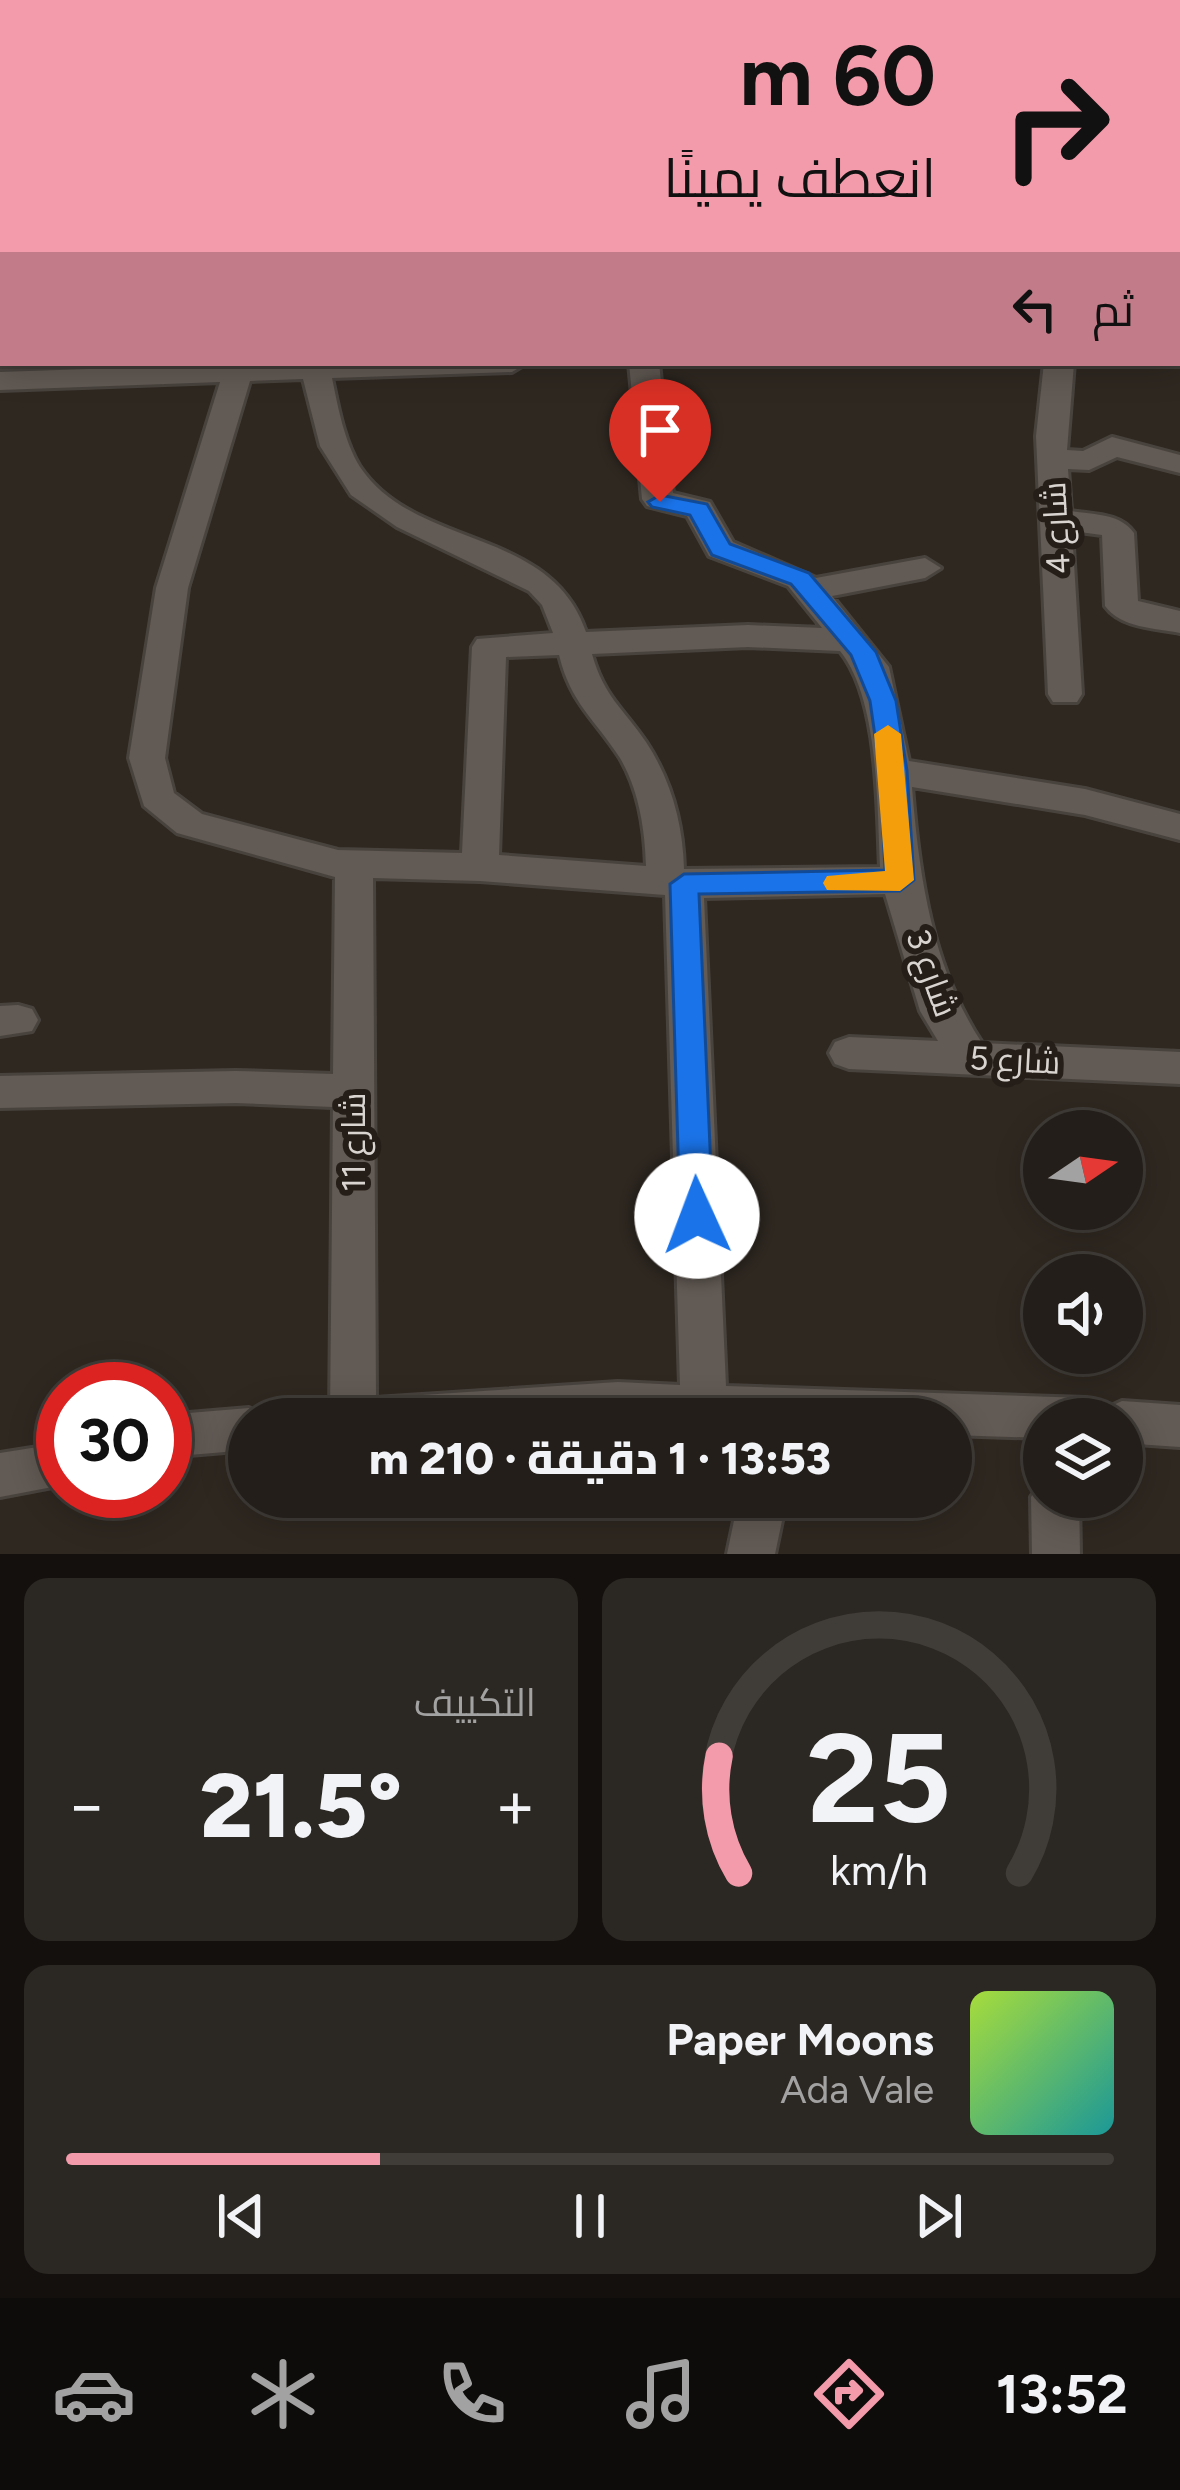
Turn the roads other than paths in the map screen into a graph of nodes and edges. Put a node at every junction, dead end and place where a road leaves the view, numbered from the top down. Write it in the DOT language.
graph roads {
  1 [pos="453,366"];
  2 [pos="645,366"];
  3 [pos="1058,366"];
  4 [pos="316,373"];
  5 [pos="237,375"];
  6 [pos="0,381"];
  7 [pos="1052,458"];
  8 [pos="1180,464"];
  9 [pos="1056,519"];
  10 [pos="925,568"];
  11 [pos="811,589"];
  12 [pos="1180,622"];
  13 [pos="850,640"];
  14 [pos="572,642"];
  15 [pos="1065,694"];
  16 [pos="893,771"];
  17 [pos="1180,827"];
  18 [pos="353,865"];
  19 [pos="480,867"];
  20 [pos="900,880"];
  21 [pos="675,883"];
  22 [pos="849,1053"];
  23 [pos="970,1058"];
  24 [pos="1180,1068"];
  25 [pos="353,1091"];
  26 [pos="0,1092"];
  27 [pos="353,1398"];
  28 [pos="704,1398"];
  29 [pos="972,1416"];
  30 [pos="1023,1417"];
  31 [pos="1143,1423"];
  32 [pos="1180,1426"];
  33 [pos="228,1431"];
  34 [pos="192,1434"];
  35 [pos="36,1468"];
  36 [pos="0,1474"];
  37 [pos="759,1518"];
  38 [pos="1055,1518"];
  39 [pos="752,1554"];
  40 [pos="1056,1554"];
  1 -- 4 [label="street"];
  2 -- 11 [label="street, شارع 3"];
  3 -- 7 [label="street, شارع 4"];
  4 -- 5 [label="street"];
  4 -- 14 [label="street"];
  5 -- 6 [label="street"];
  5 -- 18 [label="street"];
  7 -- 8 [label="street"];
  7 -- 9 [label="street, شارع 4"];
  9 -- 12 [label="street"];
  9 -- 15 [label="street, شارع 4"];
  10 -- 11 [label="street"];
  11 -- 13 [label="street, شارع 3"];
  13 -- 14 [label="street"];
  13 -- 16 [label="street, شارع 3"];
  14 -- 19 [label="street"];
  14 -- 21 [label="street"];
  16 -- 17 [label="street"];
  16 -- 20 [label="street, شارع 3"];
  18 -- 19 [label="street"];
  18 -- 25 [label="street, شارع 11"];
  19 -- 21 [label="street"];
  20 -- 21 [label="street"];
  20 -- 23 [label="street, شارع 3"];
  21 -- 28 [label="street"];
  22 -- 23 [label="street, شارع 5"];
  23 -- 24 [label="street, شارع 5"];
  25 -- 26 [label="street"];
  25 -- 27 [label="street, شارع 11"];
  29 -- 30 [label="street"];
  31 -- 32 [label="street"];
  33 -- 34 [label="street"];
  35 -- 36 [label="street"];
  37 -- 39 [label="street"];
  38 -- 40 [label="street"];
}
